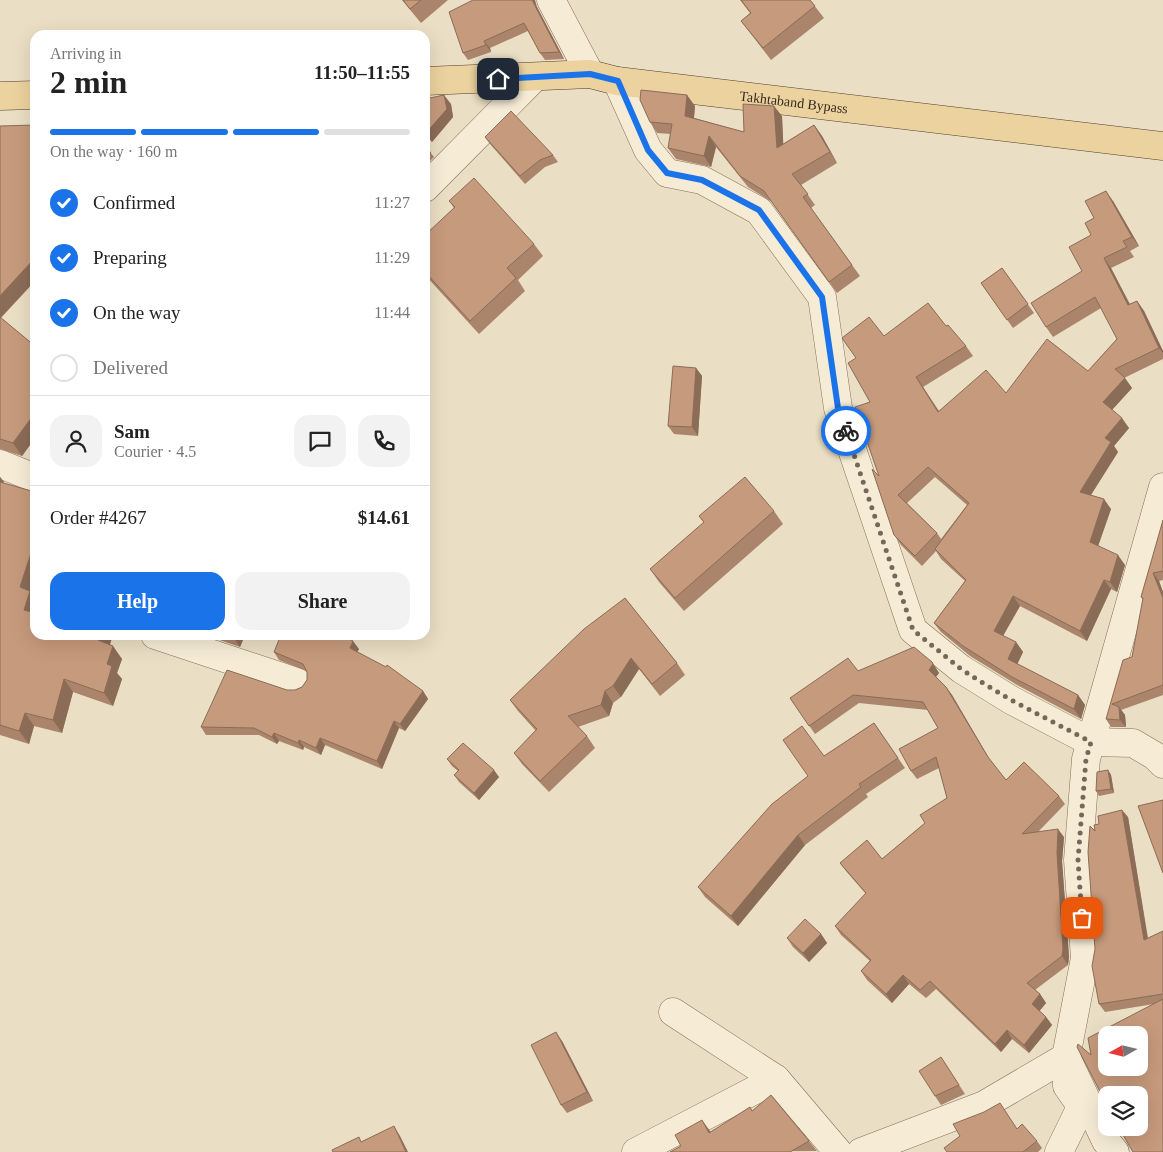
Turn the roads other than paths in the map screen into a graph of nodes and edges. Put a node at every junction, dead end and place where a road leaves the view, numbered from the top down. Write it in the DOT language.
graph roads {
  1 [pos="551,0"];
  2 [pos="590,74"];
  3 [pos="535,77"];
  4 [pos="430,81"];
  5 [pos="618,81"];
  6 [pos="30,94"];
  7 [pos="0,96"];
  8 [pos="1163,146"];
  9 [pos="430,183"];
  10 [pos="0,464"];
  11 [pos="30,476"];
  12 [pos="1163,487"];
  13 [pos="171,640"];
  14 [pos="297,682"];
  15 [pos="1091,742"];
  16 [pos="1163,764"];
  17 [pos="673,1012"];
  18 [pos="1066,1057"];
  19 [pos="776,1079"];
  20 [pos="636,1152"];
  21 [pos="838,1152"];
  22 [pos="861,1152"];
  23 [pos="1059,1152"];
  24 [pos="1115,1152"];
  1 -- 2 [label="street"];
  2 -- 3 [label="main road, Takhtaband Bypass"];
  2 -- 5 [label="main road, Takhtaband Bypass"];
  3 -- 4 [label="main road, Takhtaband Bypass"];
  3 -- 9 [label="street"];
  5 -- 8 [label="main road, Takhtaband Bypass"];
  5 -- 15 [label="street"];
  6 -- 7 [label="main road"];
  10 -- 11 [label="street"];
  12 -- 15 [label="street"];
  13 -- 14 [label="street"];
  15 -- 16 [label="street"];
  15 -- 18 [label="street"];
  17 -- 19 [label="street"];
  18 -- 22 [label="street"];
  18 -- 23 [label="street"];
  18 -- 24 [label="street"];
  19 -- 20 [label="street"];
  19 -- 21 [label="street"];
}
